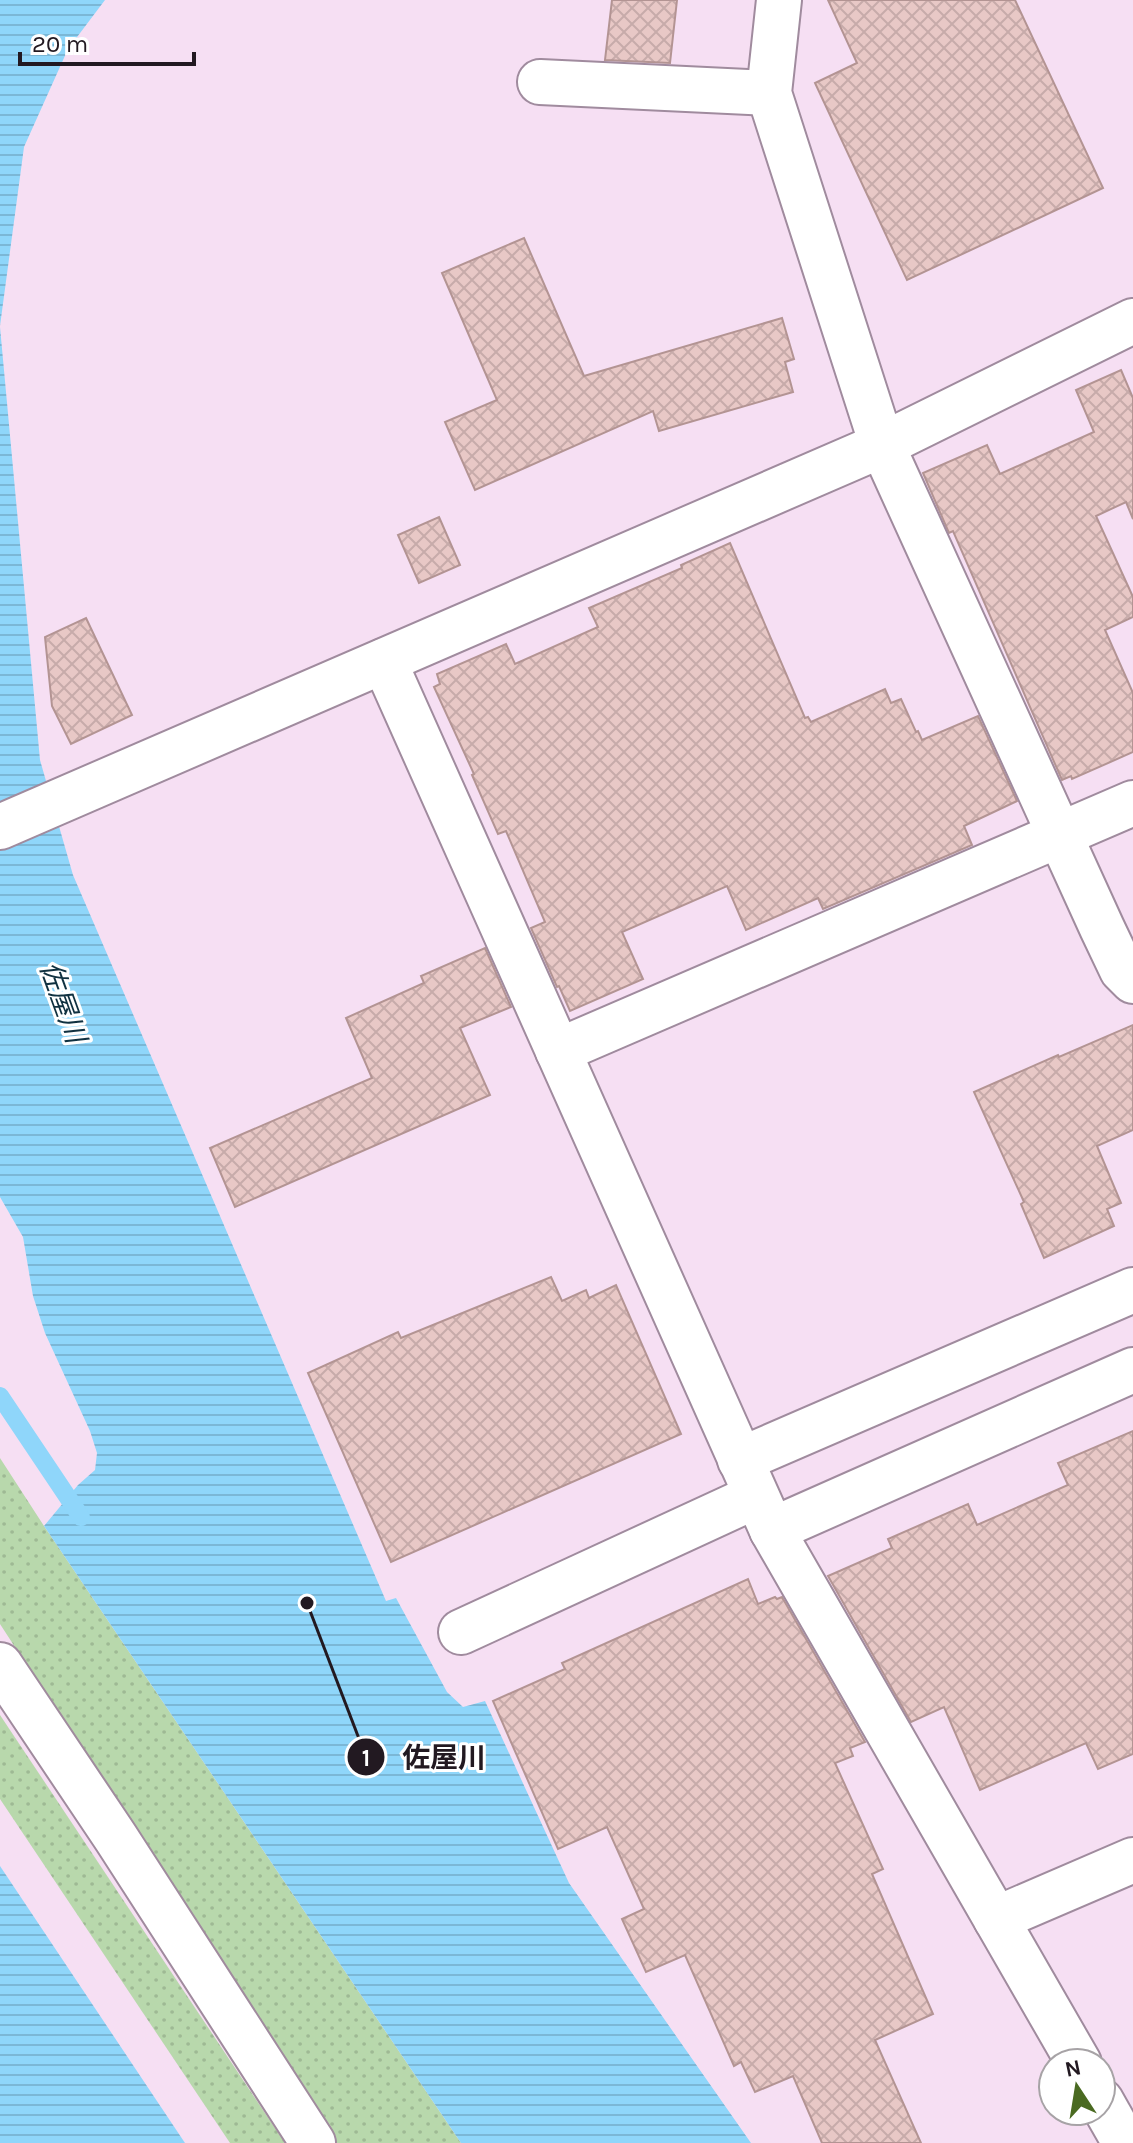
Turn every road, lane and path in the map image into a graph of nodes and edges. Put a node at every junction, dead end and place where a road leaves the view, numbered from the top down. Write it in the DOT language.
graph roads {
  1 [pos="779,0"];
  2 [pos="540,82"];
  3 [pos="769,93"];
  4 [pos="1133,321"];
  5 [pos="882,445"];
  6 [pos="384,661"];
  7 [pos="1133,803"];
  8 [pos="0,827"];
  9 [pos="1060,834"];
  10 [pos="1133,981"];
  11 [pos="558,1051"];
  12 [pos="1133,1290"];
  13 [pos="1133,1370"];
  14 [pos="756,1495"];
  15 [pos="461,1632"];
  16 [pos="0,1665"];
  17 [pos="1133,1860"];
  18 [pos="996,1919"];
  19 [pos="1070,2047"];
  20 [pos="313,2143"];
  1 -- 3 [label="street"];
  2 -- 3 [label="street"];
  3 -- 5 [label="street"];
  4 -- 5 [label="street"];
  5 -- 6 [label="street"];
  5 -- 9 [label="street"];
  6 -- 8 [label="street"];
  6 -- 11 [label="street"];
  7 -- 9 [label="street"];
  9 -- 10 [label="street"];
  9 -- 11 [label="street"];
  11 -- 14 [label="street"];
  12 -- 14 [label="street"];
  13 -- 14 [label="street"];
  14 -- 15 [label="street"];
  14 -- 18 [label="street"];
  16 -- 20 [label="street"];
  17 -- 18 [label="street"];
  18 -- 19 [label="street"];
}
